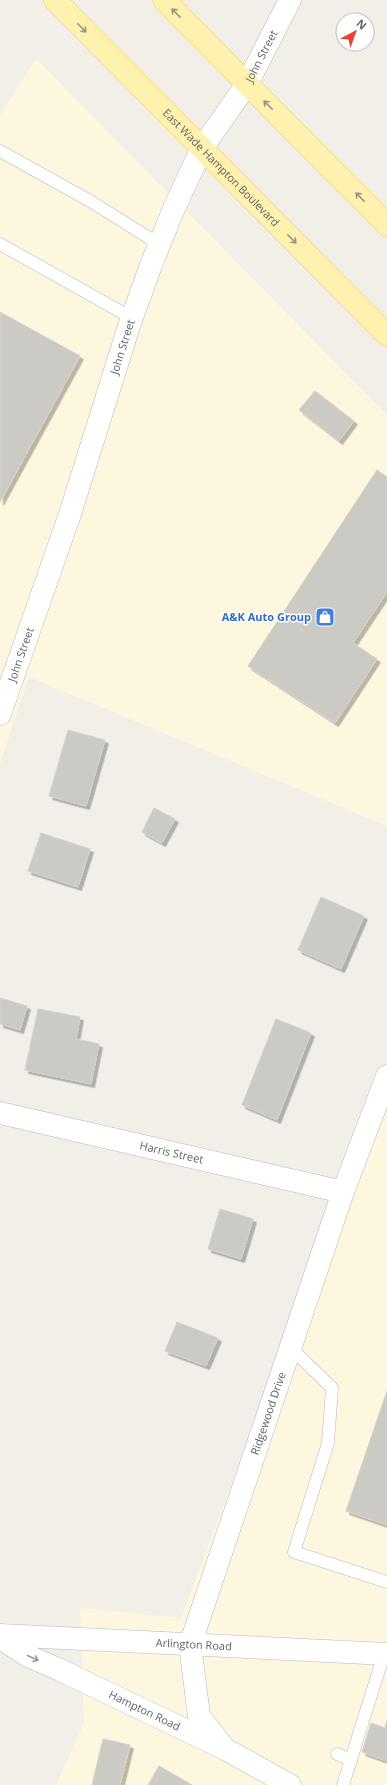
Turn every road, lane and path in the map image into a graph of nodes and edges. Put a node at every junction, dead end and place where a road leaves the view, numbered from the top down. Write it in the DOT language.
graph roads {
  1 [pos="55,0"];
  2 [pos="164,0"];
  3 [pos="290,0"];
  4 [pos="247,84"];
  5 [pos="202,148"];
  6 [pos="0,151"];
  7 [pos="387,225"];
  8 [pos="0,244"];
  9 [pos="159,244"];
  10 [pos="132,318"];
  11 [pos="387,335"];
  12 [pos="0,714"];
  13 [pos="387,1076"];
  14 [pos="0,1113"];
  15 [pos="343,1192"];
  16 [pos="290,1347"];
  17 [pos="387,1582"];
  18 [pos="0,1636"];
  19 [pos="190,1645"];
  20 [pos="385,1654"];
  21 [pos="225,1750"];
  22 [pos="337,1754"];
  23 [pos="351,1760"];
  24 [pos="290,1785"];
  25 [pos="342,1785"];
  1 -- 5 [label="main road, East Wade Hampton Boulevard, one-way"];
  4 -- 2 [label="main road, one-way"];
  3 -- 4 [label="street, John Street"];
  4 -- 5 [label="street, John Street"];
  7 -- 4 [label="main road, one-way"];
  5 -- 9 [label="street, John Street"];
  5 -- 11 [label="main road, East Wade Hampton Boulevard, one-way"];
  6 -- 9 [label="lane"];
  8 -- 10 [label="lane"];
  9 -- 10 [label="street, John Street"];
  10 -- 12 [label="street, John Street"];
  13 -- 15 [label="street, Ridgewood Drive"];
  14 -- 15 [label="street, Harris Street"];
  15 -- 16 [label="street, Ridgewood Drive"];
  16 -- 17 [label="lane"];
  16 -- 19 [label="street, Ridgewood Drive"];
  18 -- 19 [label="street, Arlington Road"];
  18 -- 21 [label="street, Hampton Road, one-way"];
  19 -- 20 [label="street, Arlington Road"];
  19 -- 21 [label="street, Ridgewood Drive"];
  20 -- 23 [label="lane"];
  21 -- 24 [label="street, Hampton Road"];
  22 -- 23 [label="lane"];
  23 -- 25 [label="lane"];
}
